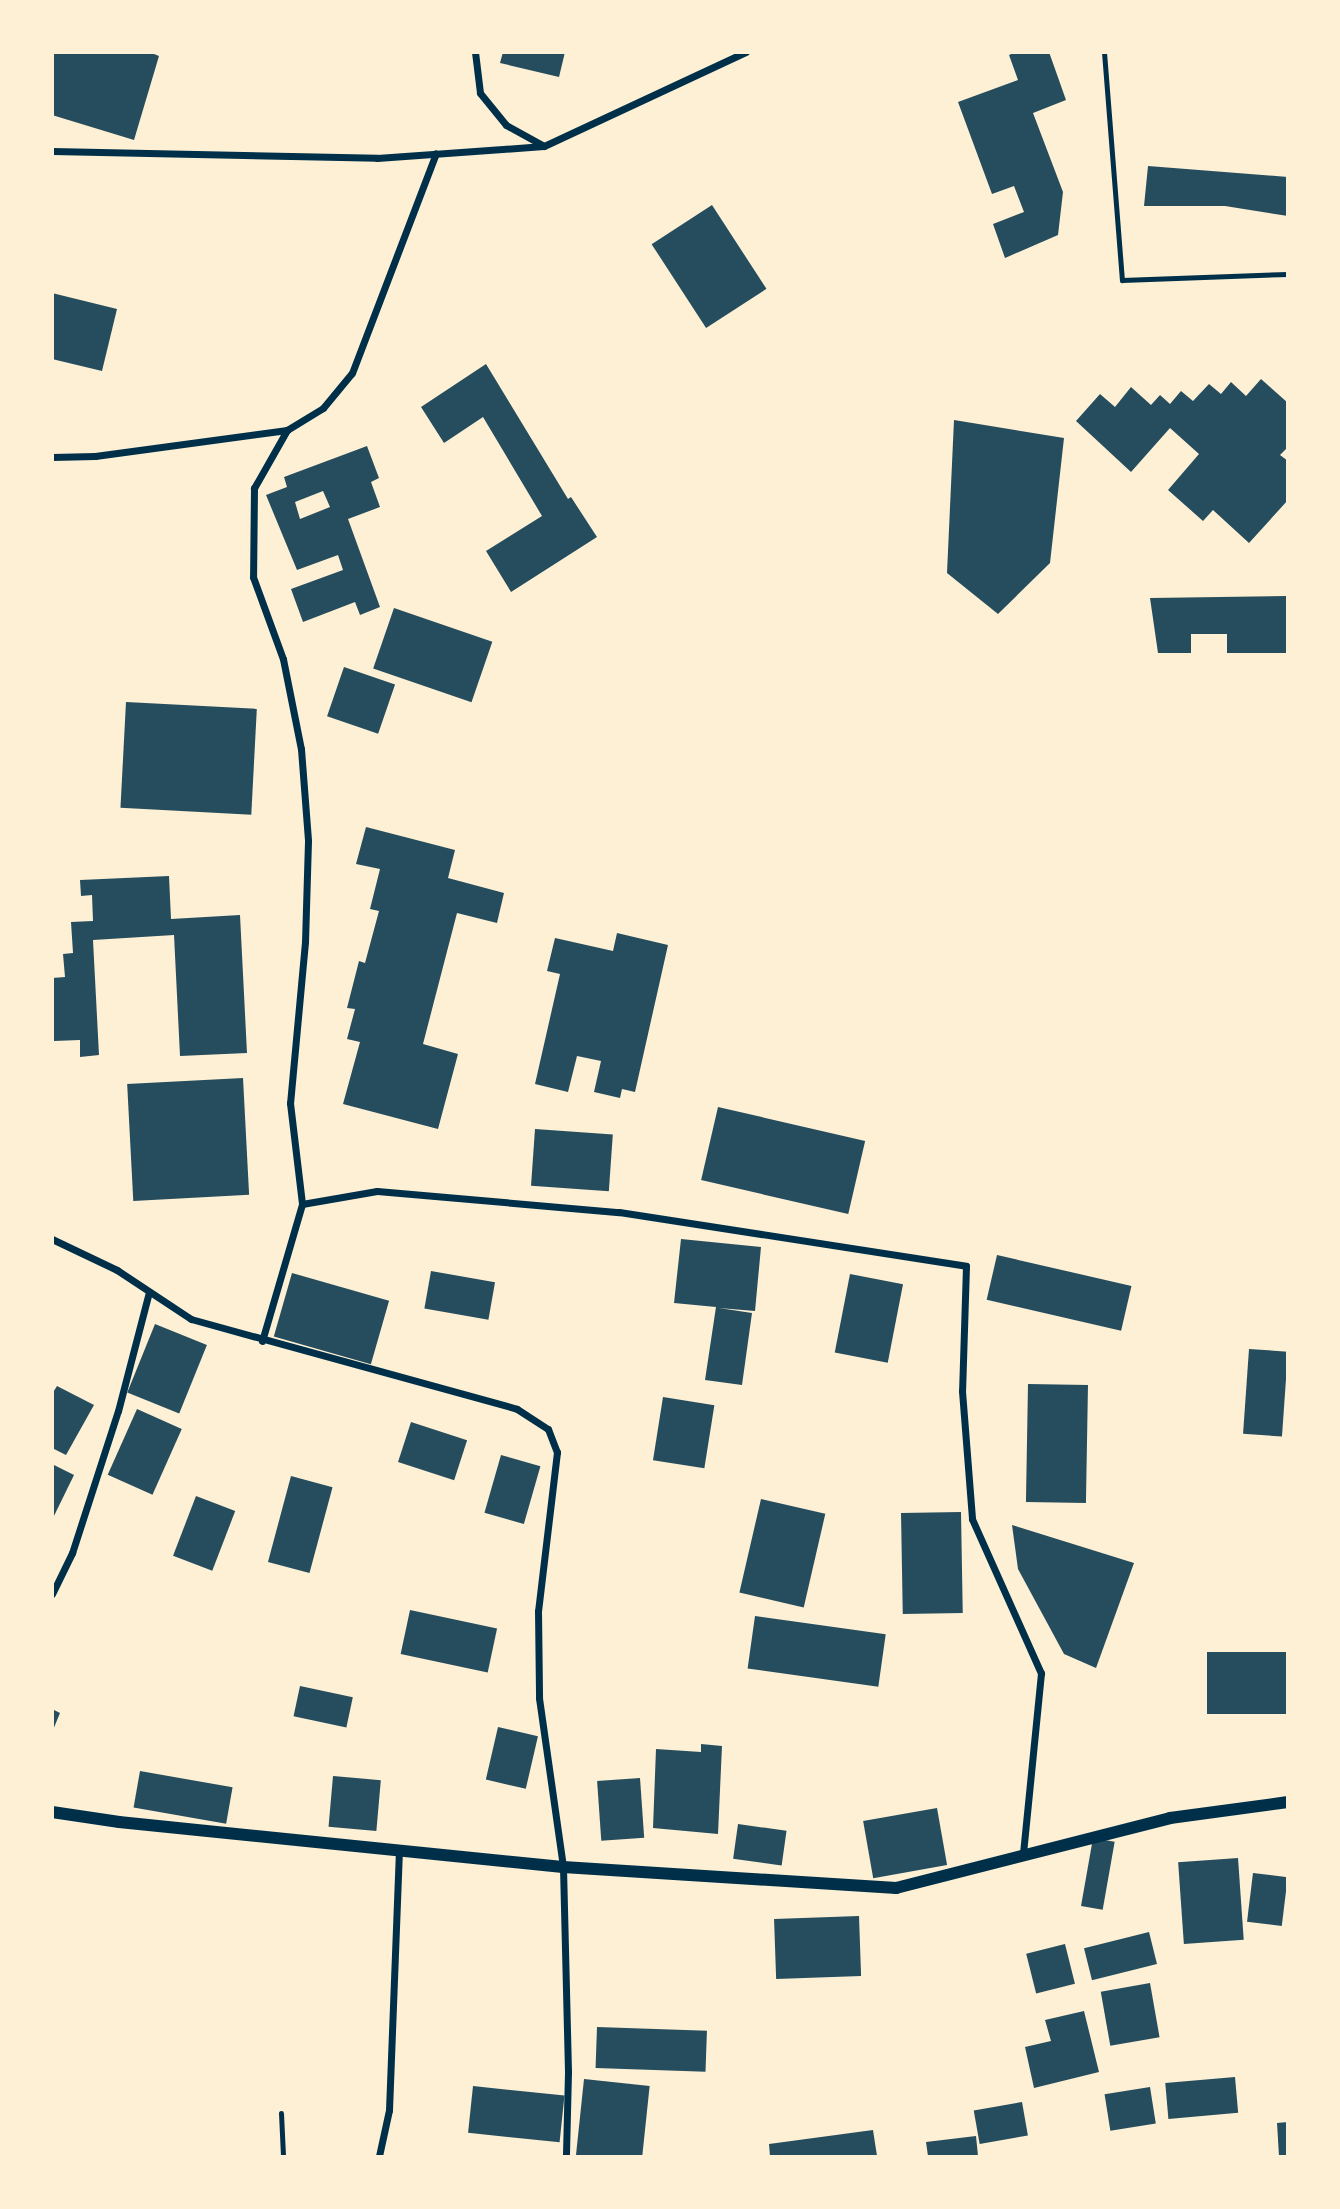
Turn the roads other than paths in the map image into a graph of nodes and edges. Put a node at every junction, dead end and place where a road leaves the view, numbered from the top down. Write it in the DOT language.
graph roads {
  1 [pos="475,52"];
  2 [pos="746,52"];
  3 [pos="1104,52"];
  4 [pos="544,146"];
  5 [pos="52,151"];
  6 [pos="436,153"];
  7 [pos="1287,274"];
  8 [pos="287,430"];
  9 [pos="52,457"];
  10 [pos="302,1204"];
  11 [pos="52,1239"];
  12 [pos="149,1292"];
  13 [pos="262,1341"];
  14 [pos="52,1594"];
  15 [pos="1287,1802"];
  16 [pos="52,1812"];
  17 [pos="399,1850"];
  18 [pos="1023,1854"];
  19 [pos="563,1867"];
  20 [pos="281,2113"];
  21 [pos="283,2157"];
  22 [pos="379,2157"];
  23 [pos="566,2157"];
  1 -- 4 [label="street"];
  2 -- 4 [label="street"];
  3 -- 7 [label="lane"];
  4 -- 6 [label="street"];
  5 -- 6 [label="street"];
  6 -- 8 [label="street"];
  8 -- 9 [label="street"];
  8 -- 10 [label="street"];
  10 -- 13 [label="street"];
  10 -- 18 [label="street"];
  11 -- 12 [label="street"];
  12 -- 13 [label="street"];
  12 -- 14 [label="street"];
  13 -- 19 [label="street"];
  15 -- 18 [label="street"];
  16 -- 17 [label="street"];
  17 -- 19 [label="street"];
  17 -- 22 [label="street"];
  18 -- 19 [label="street"];
  19 -- 23 [label="street"];
  20 -- 21 [label="lane"];
}
